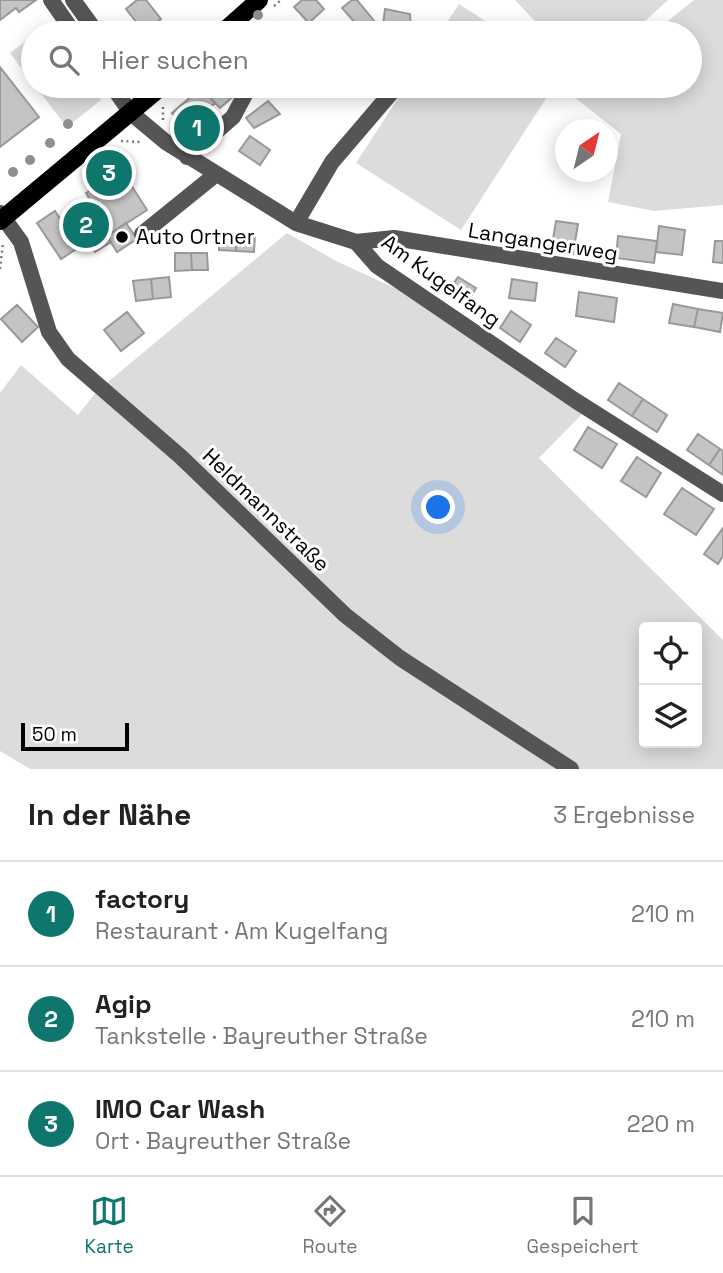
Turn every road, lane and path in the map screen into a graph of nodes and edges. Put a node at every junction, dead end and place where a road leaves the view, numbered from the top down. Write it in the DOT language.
graph roads {
  1 [pos="51,0"];
  2 [pos="72,0"];
  3 [pos="259,0"];
  4 [pos="66,21"];
  5 [pos="88,21"];
  6 [pos="235,21"];
  7 [pos="120,98"];
  8 [pos="148,98"];
  9 [pos="155,98"];
  10 [pos="243,98"];
  11 [pos="387,98"];
  12 [pos="131,113"];
  13 [pos="152,133"];
  14 [pos="187,157"];
  15 [pos="215,175"];
  16 [pos="2,221"];
  17 [pos="296,223"];
  18 [pos="142,234"];
  19 [pos="356,242"];
  20 [pos="0,269"];
  21 [pos="723,291"];
  22 [pos="723,495"];
  23 [pos="572,769"];
  1 -- 4 [label="street"];
  2 -- 5 [label="street"];
  3 -- 6 [label="main road"];
  7 -- 12 [label="street, Am Kugelfang"];
  8 -- 12 [label="main road"];
  9 -- 13 [label="path"];
  10 -- 14 [label="street"];
  11 -- 17 [label="street"];
  12 -- 13 [label="street, Am Kugelfang"];
  12 -- 16 [label="main road"];
  13 -- 14 [label="street, Am Kugelfang"];
  14 -- 15 [label="street, Am Kugelfang"];
  15 -- 17 [label="street, Am Kugelfang"];
  15 -- 18 [label="street"];
  16 -- 20 [label="path"];
  16 -- 23 [label="street, Heldmannstraße"];
  17 -- 19 [label="street, Am Kugelfang"];
  19 -- 21 [label="street, Langangerweg"];
  19 -- 22 [label="street, Am Kugelfang"];
}
